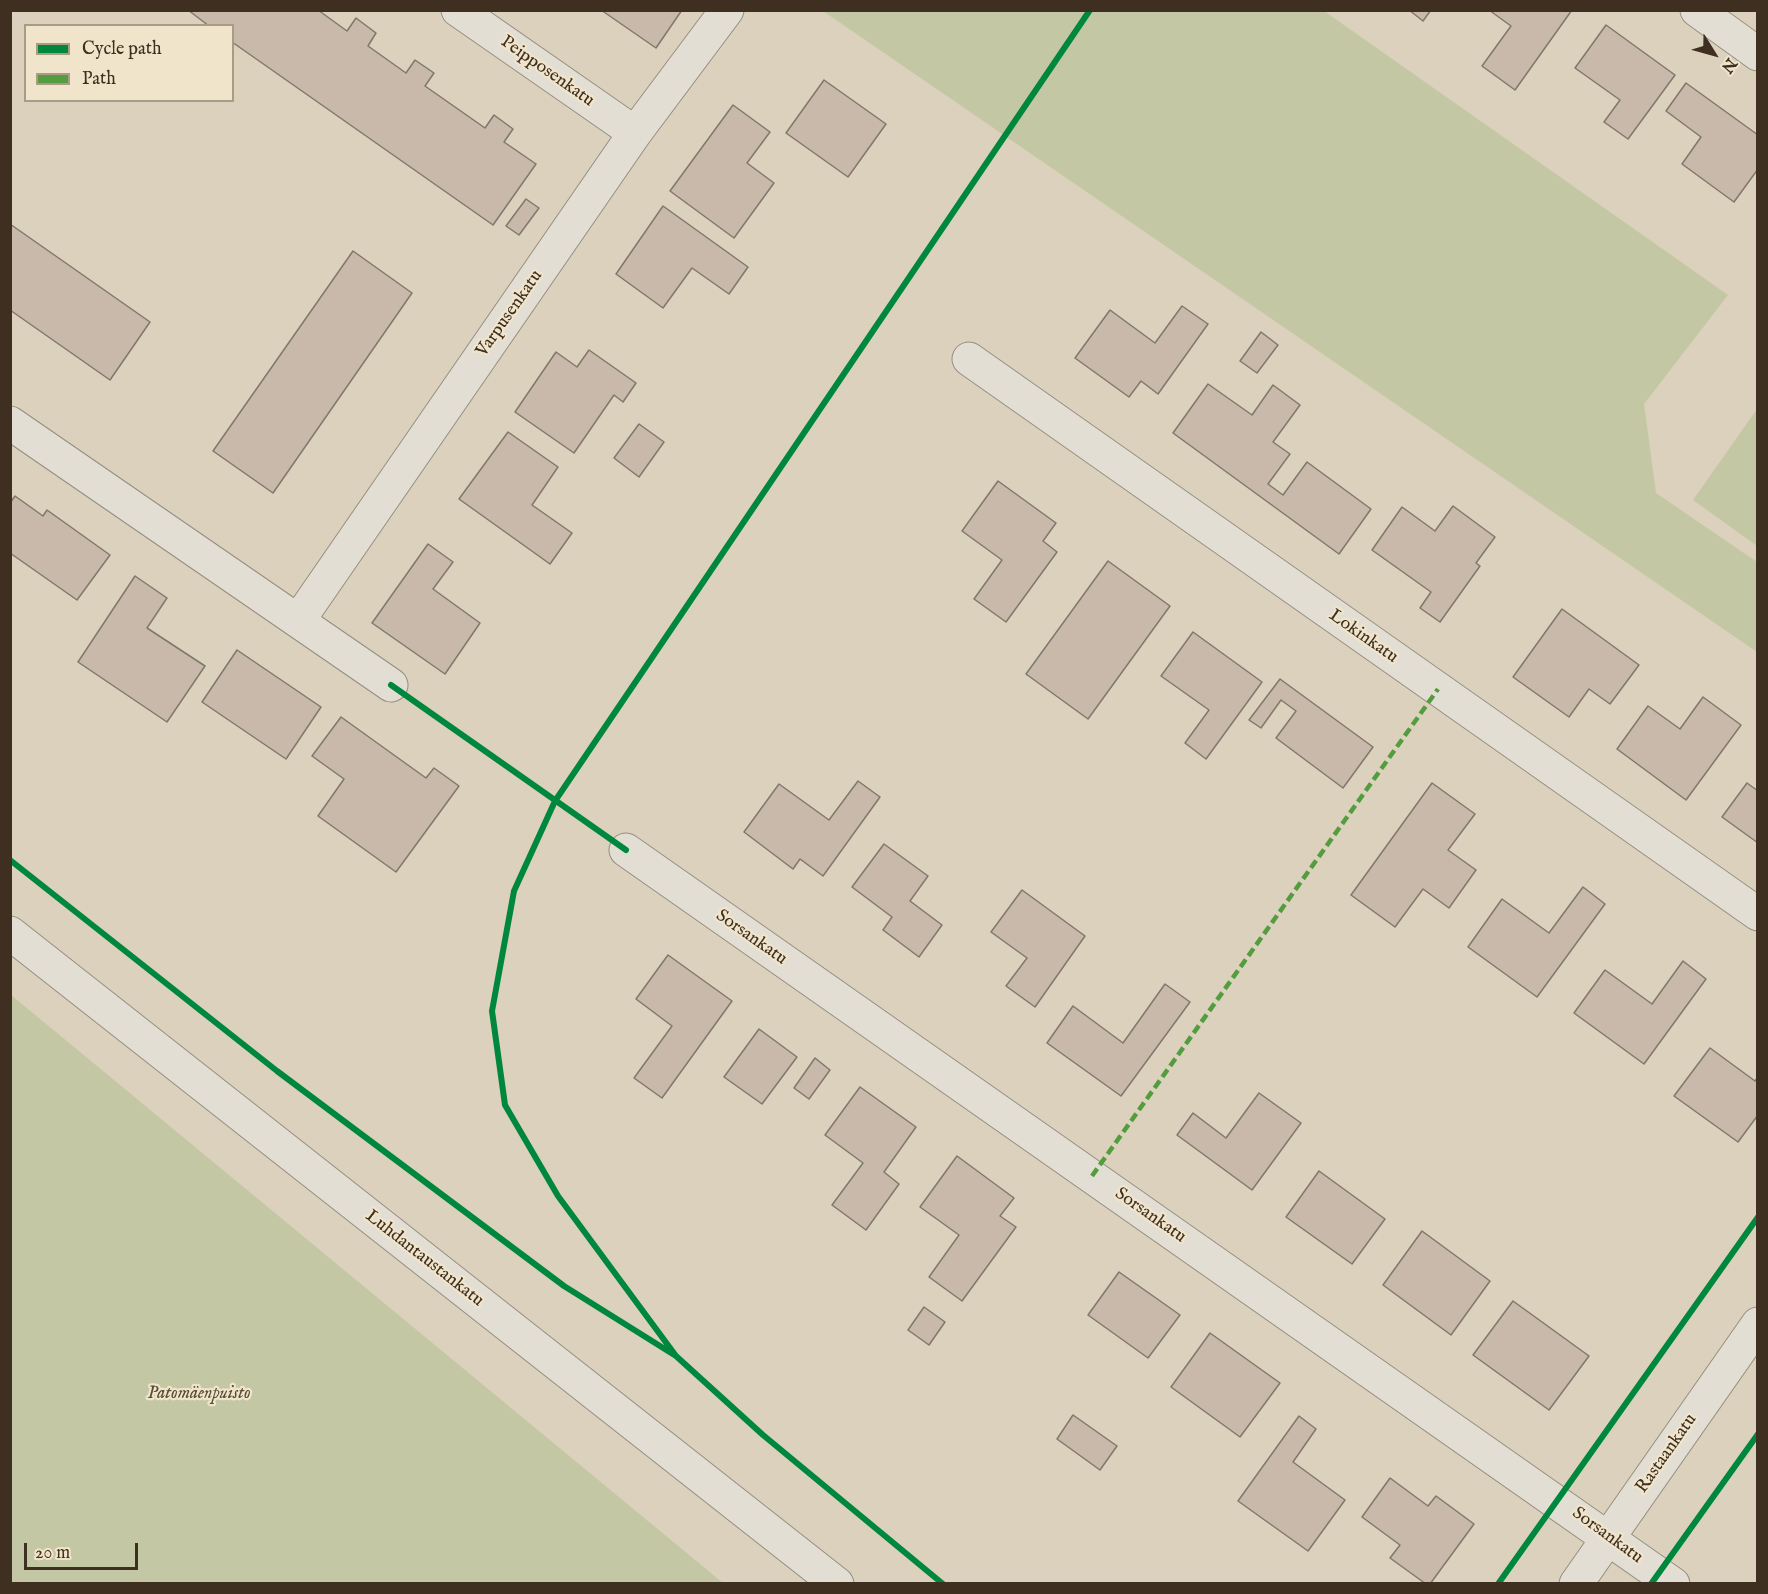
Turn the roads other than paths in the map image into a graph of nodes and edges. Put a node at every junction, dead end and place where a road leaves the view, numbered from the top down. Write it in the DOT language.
graph roads {
  1 [pos="458,10"];
  2 [pos="727,10"];
  3 [pos="1697,10"];
  4 [pos="1758,54"];
  5 [pos="635,133"];
  6 [pos="969,358"];
  7 [pos="10,423"];
  8 [pos="298,621"];
  9 [pos="391,685"];
  10 [pos="626,850"];
  11 [pos="1758,914"];
  12 [pos="10,933"];
  13 [pos="1758,1324"];
  14 [pos="1608,1537"];
  15 [pos="837,1584"];
  16 [pos="1576,1584"];
  17 [pos="1673,1584"];
  1 -- 5 [label="street, Peipposenkatu"];
  2 -- 5 [label="street, Varpusenkatu"];
  3 -- 4 [label="street"];
  5 -- 8 [label="street, Varpusenkatu"];
  6 -- 11 [label="street, Lokinkatu"];
  7 -- 8 [label="street"];
  8 -- 9 [label="street"];
  10 -- 14 [label="street, Sorsankatu"];
  12 -- 15 [label="street, Luhdantaustankatu"];
  13 -- 14 [label="street, Rastaankatu"];
  14 -- 16 [label="street, Rastaankatu"];
  14 -- 17 [label="street, Sorsankatu"];
}
